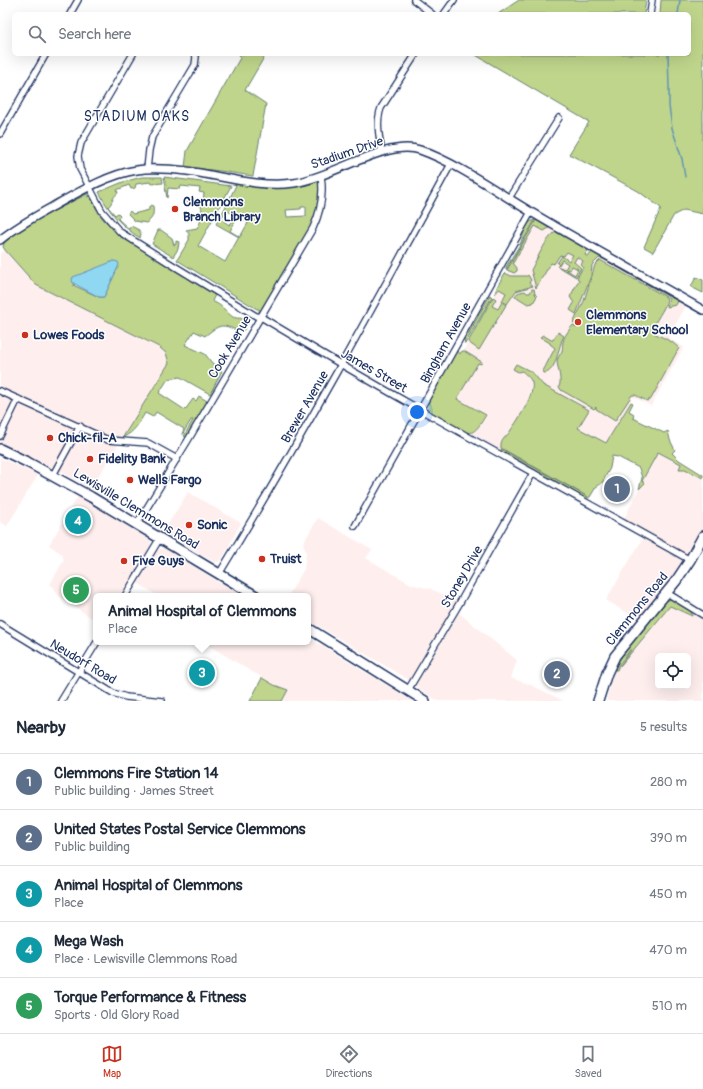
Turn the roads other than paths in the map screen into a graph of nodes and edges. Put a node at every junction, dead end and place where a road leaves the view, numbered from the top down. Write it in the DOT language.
graph roads {
  1 [pos="78,0"];
  2 [pos="414,0"];
  3 [pos="454,0"];
  4 [pos="652,0"];
  5 [pos="71,12"];
  6 [pos="429,12"];
  7 [pos="445,12"];
  8 [pos="650,12"];
  9 [pos="45,56"];
  10 [pos="132,56"];
  11 [pos="196,56"];
  12 [pos="415,56"];
  13 [pos="559,118"];
  14 [pos="0,134"];
  15 [pos="382,152"];
  16 [pos="451,164"];
  17 [pos="147,169"];
  18 [pos="321,176"];
  19 [pos="90,188"];
  20 [pos="509,198"];
  21 [pos="531,212"];
  22 [pos="0,240"];
  23 [pos="703,310"];
  24 [pos="262,316"];
  25 [pos="341,365"];
  26 [pos="0,391"];
  27 [pos="18,399"];
  28 [pos="420,411"];
  29 [pos="80,426"];
  30 [pos="0,436"];
  31 [pos="0,449"];
  32 [pos="176,459"];
  33 [pos="533,473"];
  34 [pos="53,475"];
  35 [pos="137,524"];
  36 [pos="355,526"];
  37 [pos="703,536"];
  38 [pos="160,538"];
  39 [pos="690,560"];
  40 [pos="219,574"];
  41 [pos="127,593"];
  42 [pos="251,593"];
  43 [pos="667,593"];
  44 [pos="703,615"];
  45 [pos="0,624"];
  46 [pos="311,630"];
  47 [pos="95,645"];
  48 [pos="79,672"];
  49 [pos="408,690"];
  50 [pos="61,701"];
  51 [pos="162,701"];
  52 [pos="425,701"];
  53 [pos="598,701"];
  1 -- 5 [label="street"];
  2 -- 6 [label="street"];
  3 -- 7 [label="street"];
  4 -- 8 [label="street"];
  9 -- 14 [label="street"];
  10 -- 19 [label="street, James Street"];
  11 -- 17 [label="street"];
  12 -- 15 [label="street"];
  13 -- 20 [label="street"];
  15 -- 16 [label="street, Stadium Drive"];
  15 -- 18 [label="street, Stadium Drive"];
  16 -- 20 [label="street, Stadium Drive"];
  16 -- 25 [label="street, Brewer Avenue"];
  17 -- 18 [label="street, Stadium Drive"];
  17 -- 19 [label="street, Stadium Drive"];
  18 -- 24 [label="street, Cook Avenue"];
  19 -- 22 [label="street, Stadium Drive"];
  19 -- 24 [label="street, James Street"];
  20 -- 21 [label="street, Stadium Drive"];
  21 -- 23 [label="street, Stadium Drive"];
  21 -- 28 [label="street, Bingham Avenue"];
  24 -- 25 [label="street, James Street"];
  24 -- 32 [label="street, Cook Avenue"];
  25 -- 28 [label="street, James Street"];
  25 -- 40 [label="street, Brewer Avenue"];
  26 -- 27 [label="street"];
  27 -- 29 [label="street"];
  27 -- 30 [label="street"];
  28 -- 33 [label="street, James Street"];
  28 -- 36 [label="street, Bingham Avenue"];
  29 -- 32 [label="street"];
  29 -- 34 [label="street"];
  31 -- 34 [label="main road, Lewisville Clemmons Road"];
  32 -- 35 [label="street, Cook Avenue"];
  33 -- 39 [label="street, James Street"];
  33 -- 49 [label="street, Stoney Drive"];
  34 -- 35 [label="main road, Lewisville Clemmons Road"];
  35 -- 38 [label="main road, Lewisville Clemmons Road"];
  37 -- 39 [label="main road, Clemmons Road"];
  38 -- 40 [label="main road, Lewisville Clemmons Road"];
  38 -- 41 [label="street"];
  39 -- 43 [label="main road, Clemmons Road"];
  40 -- 42 [label="main road, Lewisville Clemmons Road"];
  43 -- 44 [label="street"];
  43 -- 53 [label="main road, Clemmons Road"];
  45 -- 48 [label="street, Neudorf Road"];
  46 -- 49 [label="main road"];
  47 -- 48 [label="street"];
  48 -- 50 [label="street"];
  48 -- 51 [label="street, Neudorf Road"];
  49 -- 52 [label="main road"];
}
